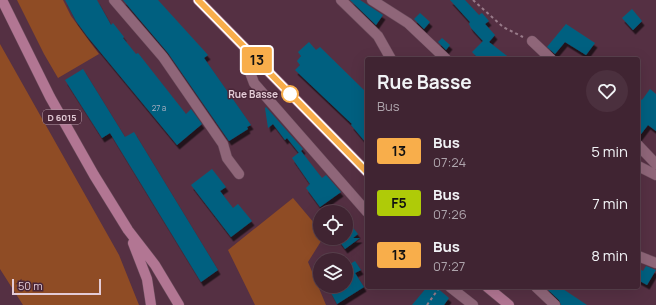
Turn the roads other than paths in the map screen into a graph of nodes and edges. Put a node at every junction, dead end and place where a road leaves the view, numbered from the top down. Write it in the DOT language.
graph roads {
  1 [pos="2,0"];
  2 [pos="114,0"];
  3 [pos="198,0"];
  4 [pos="341,0"];
  5 [pos="372,0"];
  6 [pos="532,41"];
  7 [pos="251,53"];
  8 [pos="390,57"];
  9 [pos="444,57"];
  10 [pos="549,57"];
  11 [pos="640,147"];
  12 [pos="656,164"];
  13 [pos="640,167"];
  14 [pos="365,170"];
  15 [pos="239,174"];
  16 [pos="656,175"];
  17 [pos="365,210"];
  18 [pos="128,230"];
  19 [pos="640,257"];
  20 [pos="656,263"];
  21 [pos="453,289"];
  22 [pos="489,289"];
  23 [pos="538,289"];
  24 [pos="151,305"];
  25 [pos="179,305"];
  26 [pos="473,305"];
  27 [pos="509,305"];
  28 [pos="555,305"];
  1 -- 18 [label="main road, D 6015"];
  2 -- 15 [label="street"];
  3 -- 7 [label="main road"];
  4 -- 8 [label="street"];
  5 -- 9 [label="street"];
  6 -- 10 [label="street"];
  7 -- 14 [label="main road"];
  7 -- 17 [label="street"];
  11 -- 12 [label="street"];
  13 -- 16 [label="street"];
  18 -- 24 [label="main road, D 6015"];
  18 -- 25 [label="main road, D 6015"];
  19 -- 20 [label="street"];
  21 -- 26 [label="street"];
  22 -- 27 [label="main road"];
  23 -- 28 [label="street"];
}
